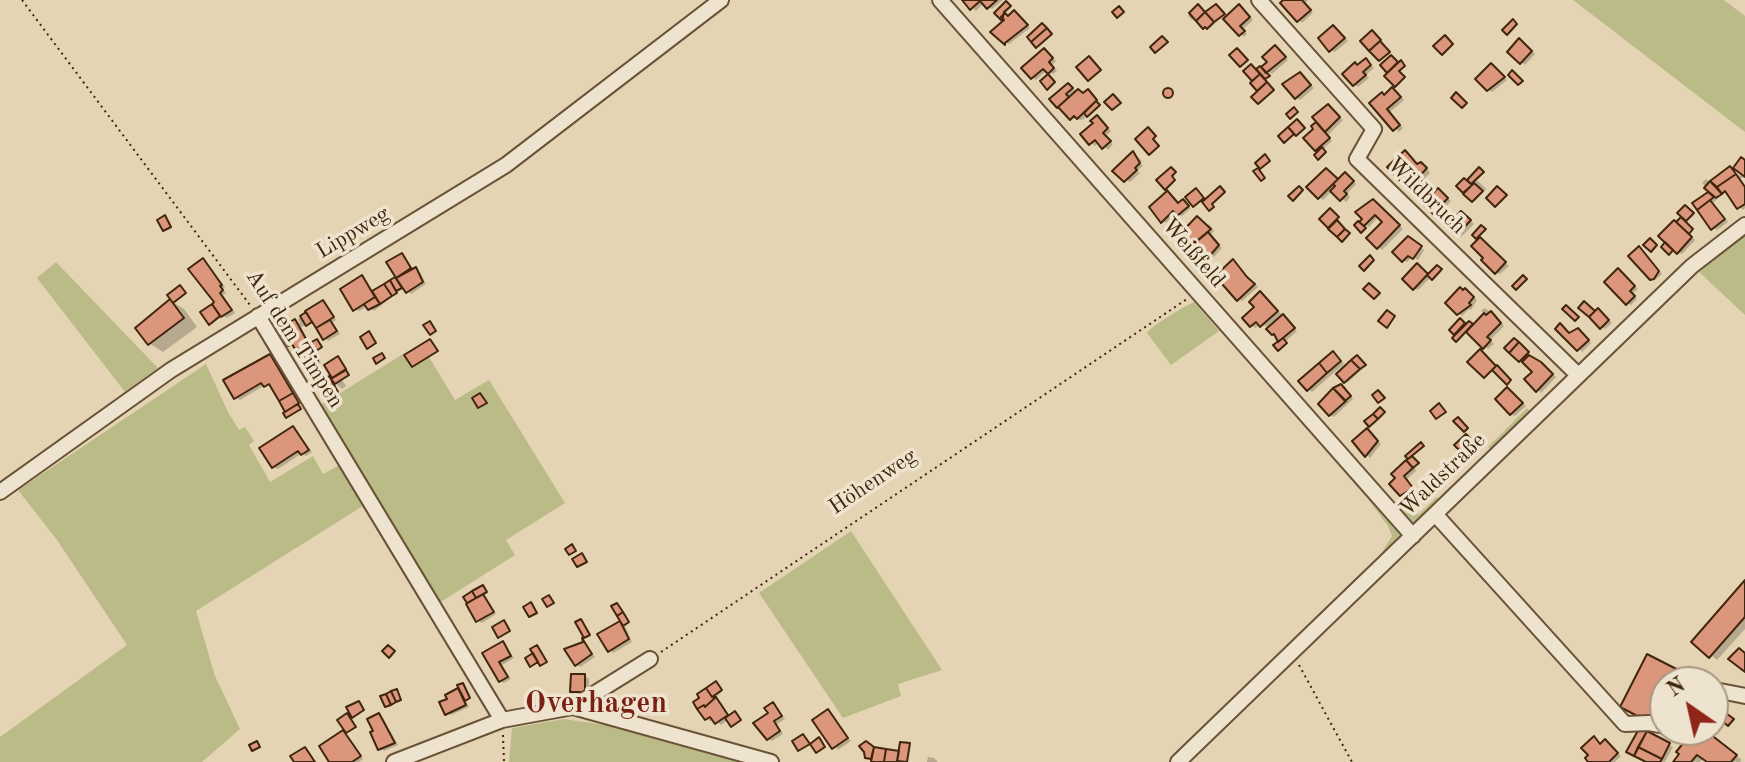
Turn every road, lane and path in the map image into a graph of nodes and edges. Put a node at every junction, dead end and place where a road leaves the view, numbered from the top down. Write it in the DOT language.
graph roads {
  1 [pos="22,0"];
  2 [pos="721,0"];
  3 [pos="940,0"];
  4 [pos="1259,0"];
  5 [pos="1745,225"];
  6 [pos="1197,292"];
  7 [pos="258,316"];
  8 [pos="1578,375"];
  9 [pos="0,492"];
  10 [pos="1435,514"];
  11 [pos="1413,536"];
  12 [pos="1290,654"];
  13 [pos="650,659"];
  14 [pos="573,707"];
  15 [pos="502,720"];
  16 [pos="1649,725"];
  17 [pos="394,762"];
  18 [pos="504,762"];
  19 [pos="771,762"];
  20 [pos="1178,762"];
  21 [pos="1352,762"];
  1 -- 7 [label="path, Auf dem Timpen"];
  2 -- 7 [label="street, Lippweg"];
  3 -- 6 [label="street, Weißfeld"];
  4 -- 8 [label="street, Wildbruch"];
  5 -- 8 [label="street, Waldstraße"];
  6 -- 11 [label="street, Weißfeld"];
  6 -- 13 [label="path, Höhenweg"];
  7 -- 9 [label="street, Lippweg"];
  7 -- 15 [label="street, Auf dem Timpen"];
  8 -- 10 [label="street, Waldstraße"];
  10 -- 11 [label="street, Waldstraße"];
  10 -- 16 [label="street"];
  11 -- 12 [label="street, Waldstraße"];
  12 -- 20 [label="street, Waldstraße"];
  12 -- 21 [label="path"];
  13 -- 14 [label="street"];
  14 -- 15 [label="street"];
  14 -- 19 [label="street"];
  15 -- 17 [label="street"];
  15 -- 18 [label="path"];
}
